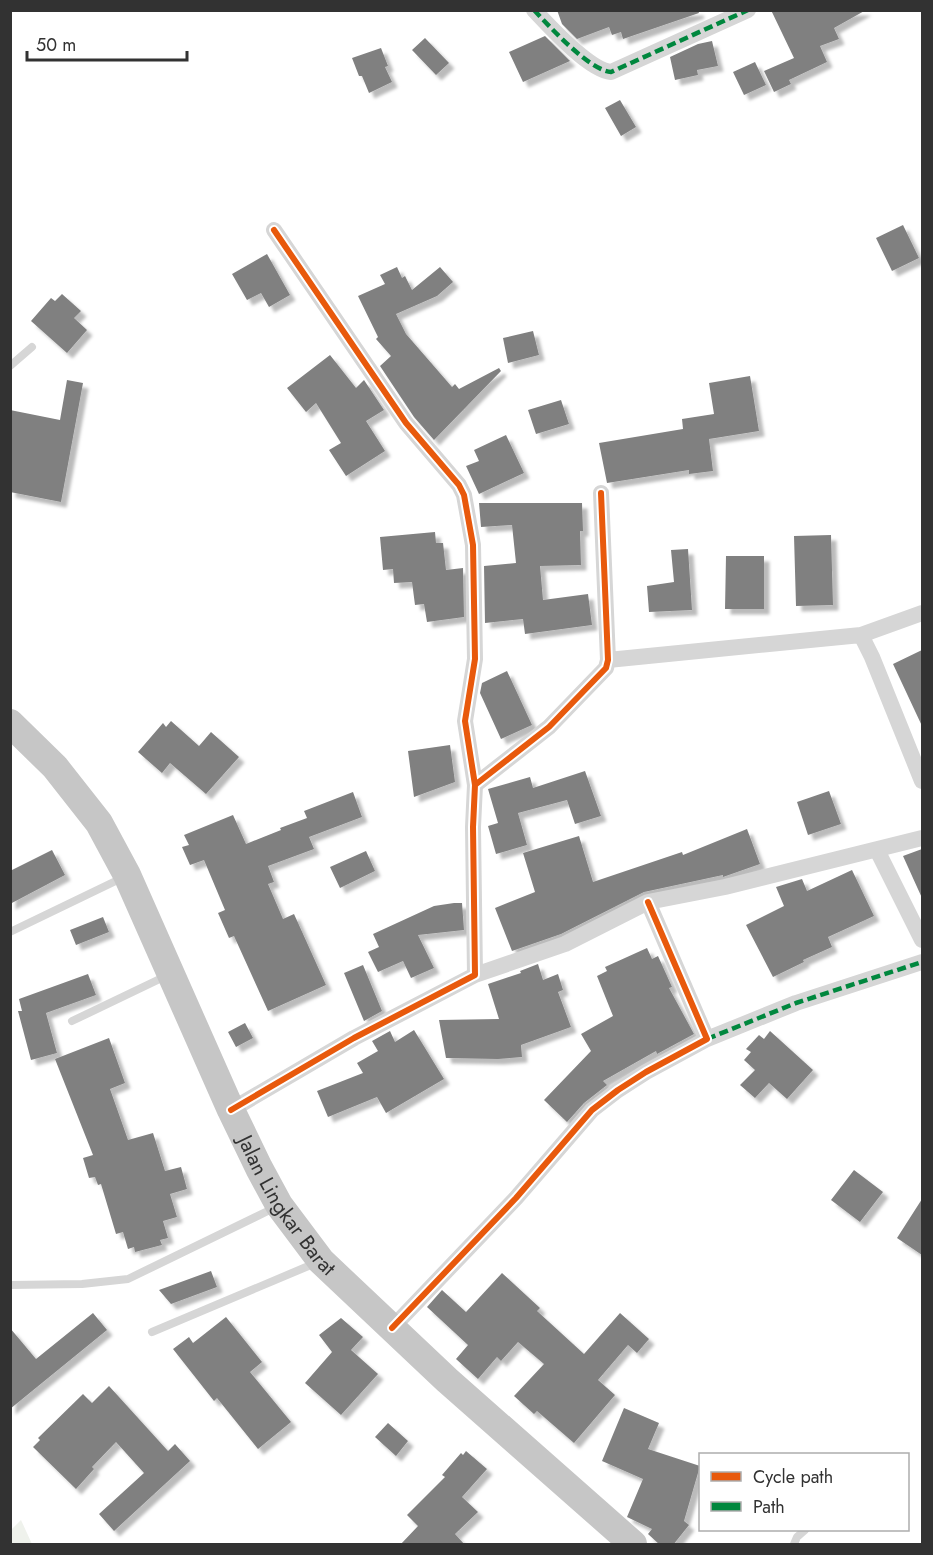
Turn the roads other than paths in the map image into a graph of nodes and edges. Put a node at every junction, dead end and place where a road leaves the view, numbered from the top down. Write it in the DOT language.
graph roads {
  1 [pos="534,10"];
  2 [pos="748,10"];
  3 [pos="274,230"];
  4 [pos="32,347"];
  5 [pos="10,366"];
  6 [pos="601,493"];
  7 [pos="922,613"];
  8 [pos="861,635"];
  9 [pos="608,660"];
  10 [pos="10,723"];
  11 [pos="922,781"];
  12 [pos="475,785"];
  13 [pos="922,838"];
  14 [pos="877,850"];
  15 [pos="127,875"];
  16 [pos="648,902"];
  17 [pos="10,932"];
  18 [pos="922,940"];
  19 [pos="922,962"];
  20 [pos="171,974"];
  21 [pos="475,975"];
  22 [pos="72,1021"];
  23 [pos="707,1039"];
  24 [pos="231,1110"];
  25 [pos="279,1205"];
  26 [pos="321,1261"];
  27 [pos="10,1285"];
  28 [pos="392,1328"];
  29 [pos="152,1332"];
  30 [pos="804,1531"];
  31 [pos="633,1545"];
  32 [pos="794,1545"];
  1 -- 2 [label="street"];
  3 -- 12 [label="street"];
  4 -- 5 [label="lane"];
  6 -- 9 [label="street"];
  7 -- 8 [label="street"];
  8 -- 9 [label="street"];
  8 -- 11 [label="street"];
  9 -- 12 [label="street"];
  10 -- 15 [label="highway, Jalan Lingkar Barat"];
  12 -- 21 [label="street"];
  13 -- 14 [label="street"];
  14 -- 16 [label="street"];
  14 -- 18 [label="street"];
  15 -- 17 [label="lane"];
  15 -- 20 [label="highway, Jalan Lingkar Barat"];
  16 -- 21 [label="street"];
  16 -- 23 [label="street"];
  19 -- 23 [label="street"];
  20 -- 22 [label="lane"];
  20 -- 24 [label="highway, Jalan Lingkar Barat"];
  21 -- 24 [label="street"];
  23 -- 28 [label="street"];
  24 -- 25 [label="highway, Jalan Lingkar Barat"];
  25 -- 26 [label="highway, Jalan Lingkar Barat"];
  25 -- 27 [label="lane"];
  26 -- 28 [label="highway, Jalan Lingkar Barat"];
  26 -- 29 [label="lane"];
  28 -- 31 [label="highway, Jalan Lingkar Barat"];
  30 -- 32 [label="lane"];
}
